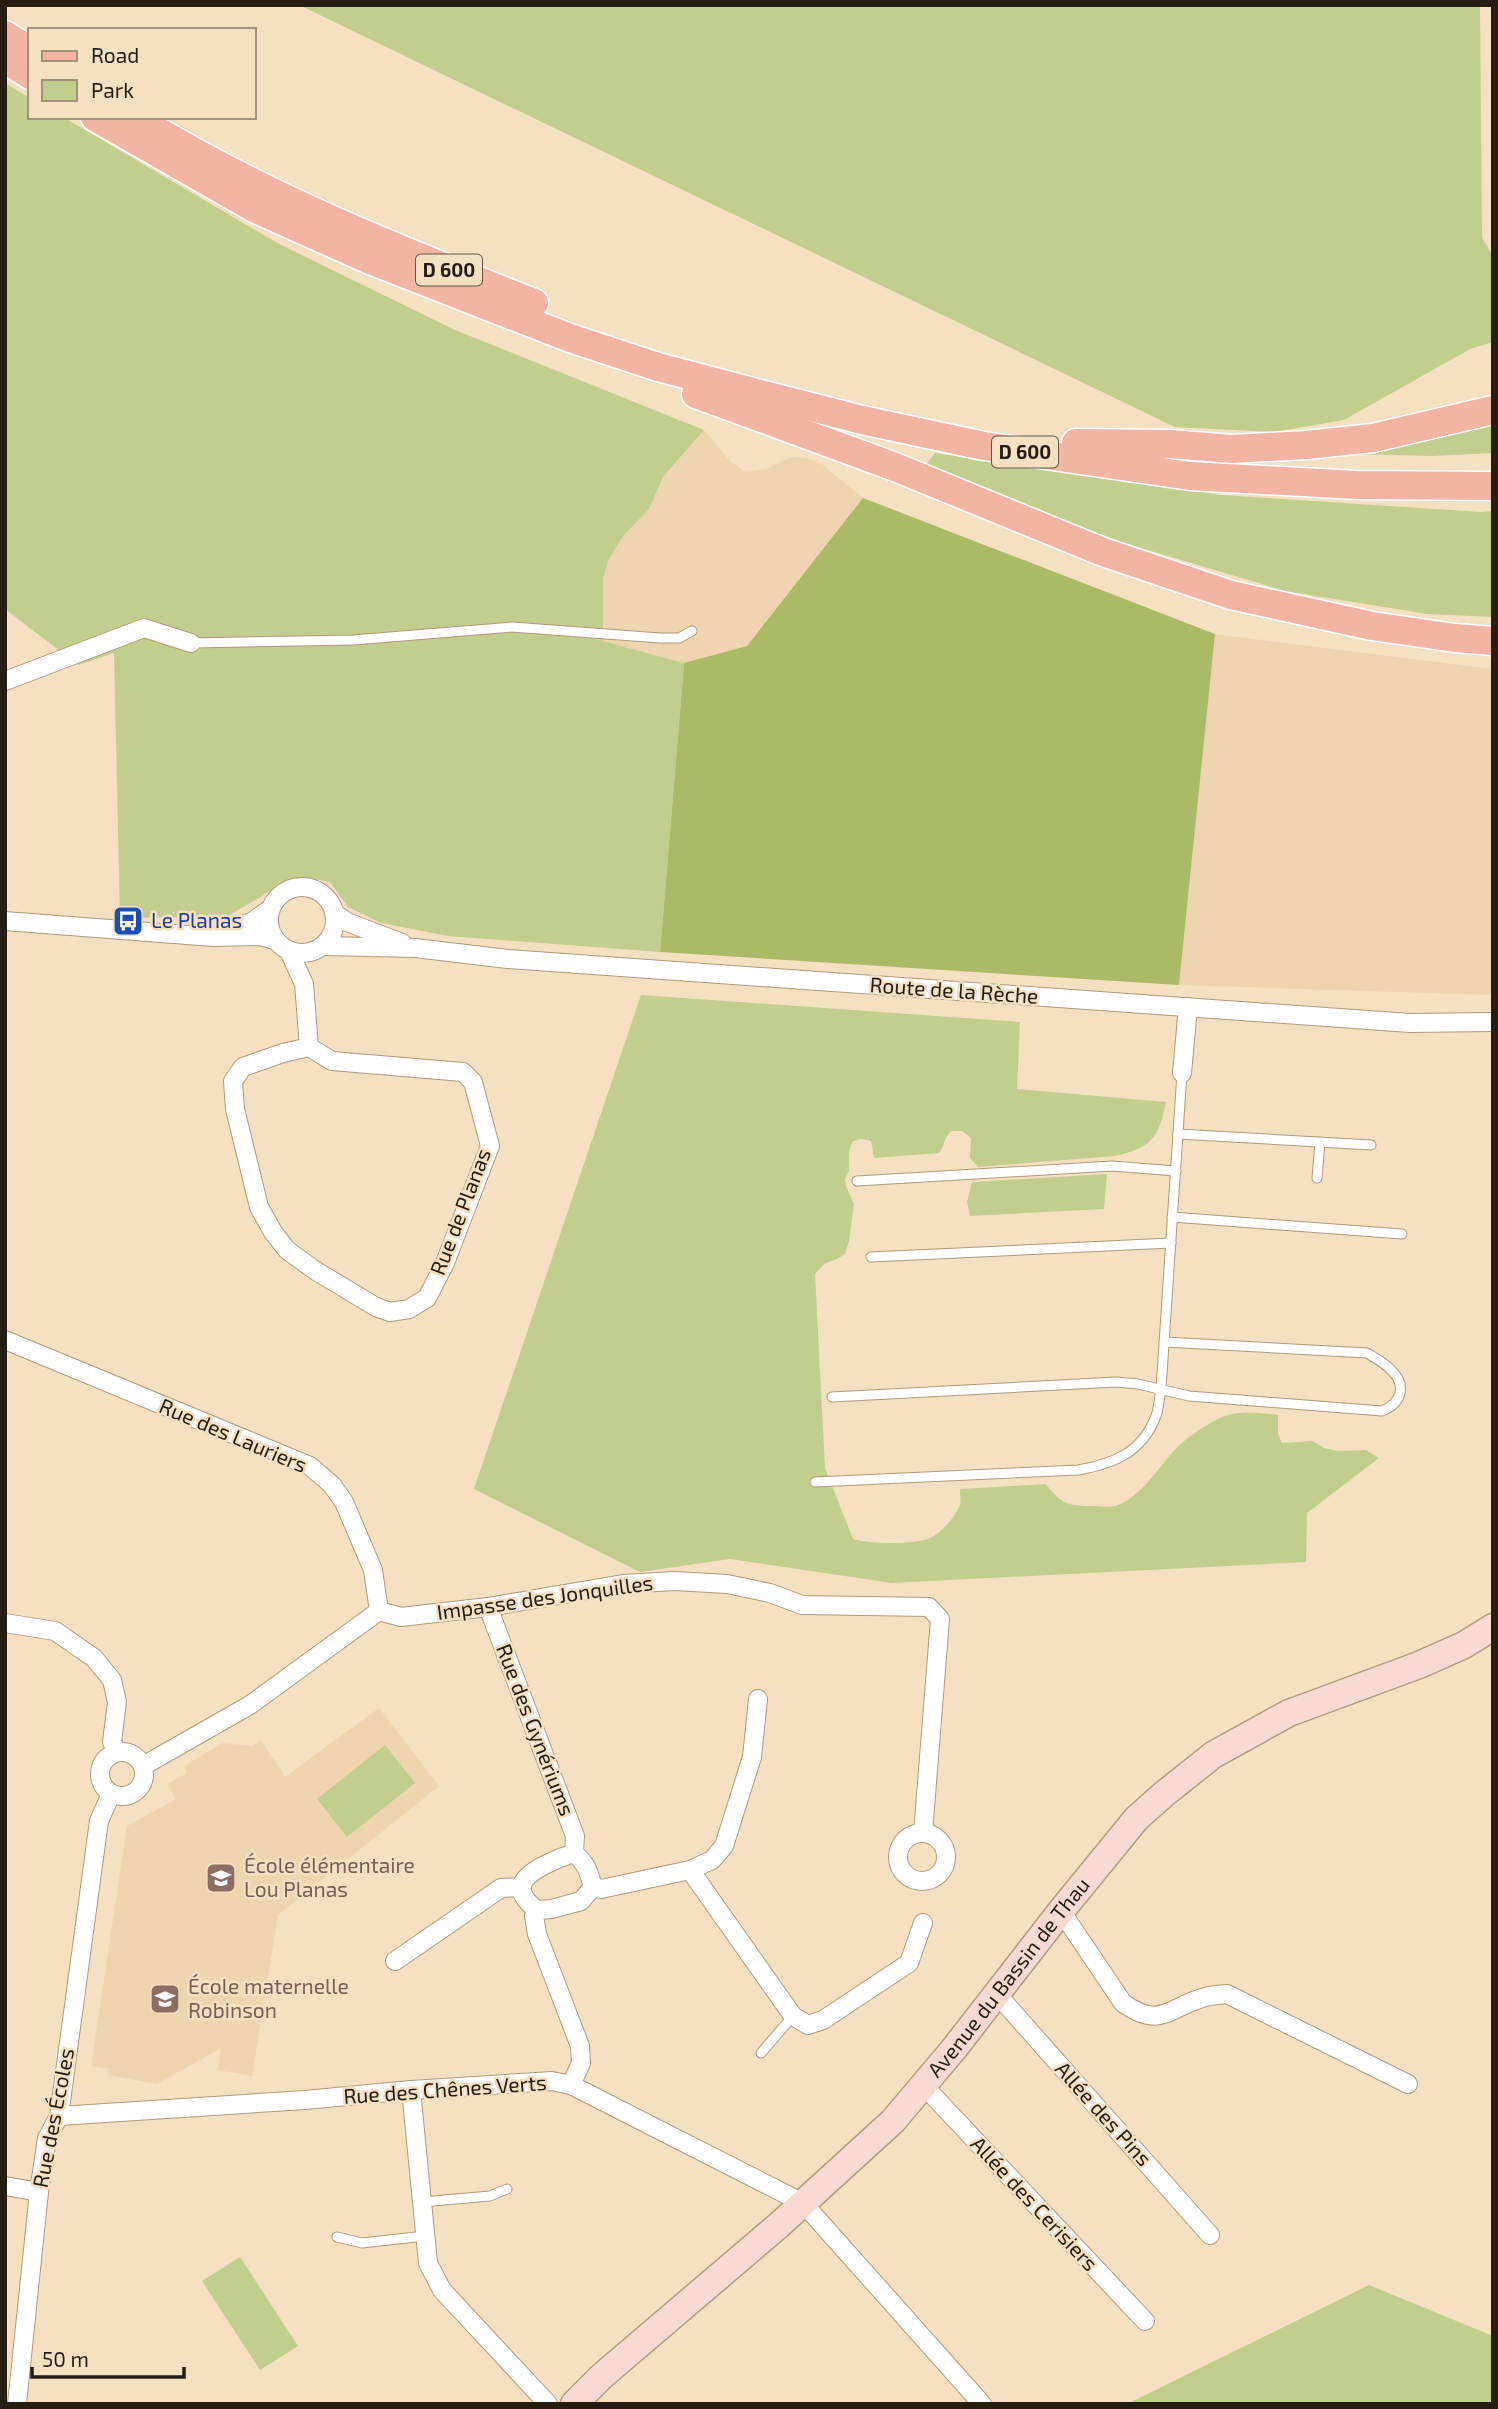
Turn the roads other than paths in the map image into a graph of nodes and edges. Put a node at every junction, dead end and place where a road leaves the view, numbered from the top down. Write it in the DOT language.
graph roads {
  1 [pos="5,35"];
  2 [pos="28,50"];
  3 [pos="5,59"];
  4 [pos="28,74"];
  5 [pos="98,119"];
  6 [pos="138,119"];
  7 [pos="570,338"];
  8 [pos="1493,410"];
  9 [pos="1076,443"];
  10 [pos="1493,470"];
  11 [pos="1493,486"];
  12 [pos="692,631"];
  13 [pos="1493,641"];
  14 [pos="191,643"];
  15 [pos="5,681"];
  16 [pos="270,909"];
  17 [pos="334,913"];
  18 [pos="5,921"];
  19 [pos="213,937"];
  20 [pos="282,945"];
  21 [pos="320,948"];
  22 [pos="415,948"];
  23 [pos="304,985"];
  24 [pos="1188,1007"];
  25 [pos="1493,1022"];
  26 [pos="309,1046"];
  27 [pos="1182,1073"];
  28 [pos="1178,1134"];
  29 [pos="1320,1142"];
  30 [pos="1371,1145"];
  31 [pos="1176,1171"];
  32 [pos="1317,1178"];
  33 [pos="857,1181"];
  34 [pos="1172,1217"];
  35 [pos="1402,1234"];
  36 [pos="1171,1243"];
  37 [pos="871,1257"];
  38 [pos="5,1340"];
  39 [pos="1164,1342"];
  40 [pos="1161,1389"];
  41 [pos="832,1397"];
  42 [pos="816,1482"];
  43 [pos="488,1607"];
  44 [pos="379,1611"];
  45 [pos="5,1623"];
  46 [pos="1493,1627"];
  47 [pos="758,1699"];
  48 [pos="117,1752"];
  49 [pos="142,1766"];
  50 [pos="111,1794"];
  51 [pos="923,1833"];
  52 [pos="574,1853"];
  53 [pos="690,1870"];
  54 [pos="522,1887"];
  55 [pos="593,1887"];
  56 [pos="536,1910"];
  57 [pos="1061,1911"];
  58 [pos="923,1923"];
  59 [pos="395,1961"];
  60 [pos="996,1993"];
  61 [pos="793,2016"];
  62 [pos="761,2053"];
  63 [pos="1408,2084"];
  64 [pos="571,2085"];
  65 [pos="924,2086"];
  66 [pos="411,2090"];
  67 [pos="59,2116"];
  68 [pos="5,2186"];
  69 [pos="507,2189"];
  70 [pos="39,2192"];
  71 [pos="422,2202"];
  72 [pos="803,2203"];
  73 [pos="1210,2235"];
  74 [pos="425,2236"];
  75 [pos="337,2238"];
  76 [pos="1145,2321"];
  77 [pos="17,2404"];
  78 [pos="548,2404"];
  79 [pos="574,2404"];
  80 [pos="982,2404"];
  1 -- 2 [label="main road"];
  3 -- 4 [label="main road"];
  5 -- 7 [label="main road, D 600"];
  6 -- 9 [label="main road, D 600"];
  7 -- 11 [label="main road, D 600"];
  7 -- 13 [label="main road"];
  8 -- 9 [label="main road"];
  9 -- 10 [label="main road, D 600"];
  12 -- 14 [label="lane"];
  14 -- 15 [label="street"];
  16 -- 17 [label="street"];
  16 -- 19 [label="street"];
  16 -- 20 [label="street"];
  17 -- 21 [label="street"];
  17 -- 22 [label="street, Route de la Rèche"];
  18 -- 19 [label="street"];
  19 -- 20 [label="street"];
  20 -- 21 [label="street"];
  20 -- 23 [label="street"];
  21 -- 22 [label="street, Route de la Rèche"];
  21 -- 23 [label="street"];
  22 -- 24 [label="street, Route de la Rèche"];
  23 -- 26 [label="street"];
  24 -- 25 [label="street, Route de la Rèche"];
  24 -- 27 [label="street"];
  26 -- 26 [label="street, Rue de Planas"];
  27 -- 28 [label="lane"];
  28 -- 29 [label="lane"];
  28 -- 31 [label="lane"];
  29 -- 30 [label="lane"];
  29 -- 32 [label="lane"];
  31 -- 33 [label="lane"];
  31 -- 34 [label="lane"];
  34 -- 35 [label="lane"];
  34 -- 36 [label="lane"];
  36 -- 37 [label="lane"];
  36 -- 39 [label="lane"];
  38 -- 44 [label="street, Rue des Lauriers"];
  39 -- 40 [label="lane"];
  39 -- 40 [label="lane"];
  40 -- 41 [label="lane"];
  40 -- 42 [label="lane"];
  43 -- 44 [label="street, Impasse des Jonquilles"];
  43 -- 51 [label="street, Impasse des Jonquilles"];
  43 -- 52 [label="street, Rue des Gynériums"];
  44 -- 49 [label="street"];
  45 -- 48 [label="street"];
  46 -- 57 [label="main road, Avenue du Bassin de Thau"];
  47 -- 53 [label="street"];
  48 -- 49 [label="street"];
  48 -- 50 [label="street"];
  49 -- 50 [label="street"];
  50 -- 67 [label="street, Rue des Écoles"];
  52 -- 54 [label="street"];
  52 -- 55 [label="street, Rue des Gynériums"];
  53 -- 55 [label="street"];
  53 -- 61 [label="street"];
  54 -- 56 [label="street"];
  54 -- 59 [label="street"];
  55 -- 56 [label="street"];
  56 -- 64 [label="street"];
  57 -- 60 [label="main road, Avenue du Bassin de Thau"];
  57 -- 63 [label="street"];
  58 -- 61 [label="street"];
  60 -- 65 [label="main road, Avenue du Bassin de Thau"];
  60 -- 73 [label="street, Allée des Pins"];
  61 -- 62 [label="lane"];
  64 -- 66 [label="street, Rue des Chênes Verts"];
  64 -- 72 [label="street, Rue des Chênes Verts"];
  65 -- 72 [label="main road, Avenue du Bassin de Thau"];
  65 -- 76 [label="street, Allée des Cerisiers"];
  66 -- 67 [label="street, Rue des Chênes Verts"];
  66 -- 71 [label="street"];
  67 -- 70 [label="street, Rue des Écoles"];
  68 -- 70 [label="street"];
  69 -- 71 [label="lane"];
  70 -- 77 [label="street, Rue des Écoles"];
  71 -- 74 [label="street"];
  72 -- 79 [label="main road, Avenue du Bassin de Thau"];
  72 -- 80 [label="street"];
  74 -- 75 [label="lane"];
  74 -- 78 [label="street"];
}
